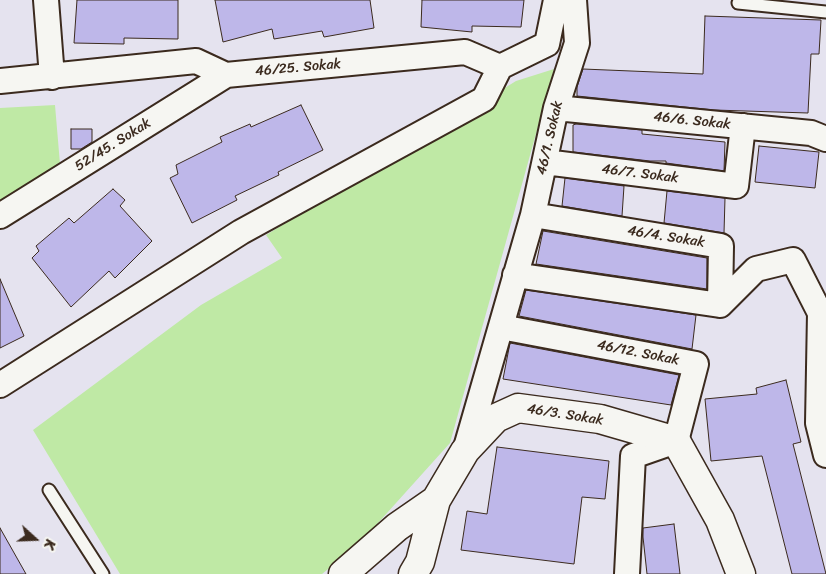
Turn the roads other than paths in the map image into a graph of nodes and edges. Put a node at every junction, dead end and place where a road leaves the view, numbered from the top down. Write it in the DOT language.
graph roads {
  1 [pos="46,0"];
  2 [pos="556,0"];
  3 [pos="574,0"];
  4 [pos="738,3"];
  5 [pos="826,12"];
  6 [pos="500,67"];
  7 [pos="226,75"];
  8 [pos="52,77"];
  9 [pos="0,81"];
  10 [pos="556,108"];
  11 [pos="743,126"];
  12 [pos="826,139"];
  13 [pos="544,162"];
  14 [pos="533,214"];
  15 [pos="0,216"];
  16 [pos="515,275"];
  17 [pos="720,305"];
  18 [pos="501,327"];
  19 [pos="0,385"];
  20 [pos="676,441"];
  21 [pos="465,451"];
  22 [pos="826,454"];
  23 [pos="49,490"];
  24 [pos="436,500"];
  25 [pos="103,574"];
  26 [pos="343,574"];
  27 [pos="413,574"];
  28 [pos="627,574"];
  29 [pos="741,574"];
  1 -- 8 [label="street"];
  2 -- 6 [label="street"];
  3 -- 10 [label="street, 46/1. Sokak"];
  4 -- 5 [label="lane"];
  6 -- 7 [label="street, 46/25. Sokak"];
  6 -- 19 [label="street"];
  7 -- 8 [label="street"];
  7 -- 15 [label="street, 52/45. Sokak"];
  8 -- 9 [label="street"];
  10 -- 11 [label="street, 46/6. Sokak"];
  10 -- 13 [label="street, 46/1. Sokak"];
  11 -- 12 [label="street, 46/6. Sokak"];
  11 -- 13 [label="street, 46/7. Sokak"];
  13 -- 14 [label="street, 46/1. Sokak"];
  14 -- 16 [label="street, 46/1. Sokak"];
  14 -- 17 [label="street, 46/4. Sokak"];
  16 -- 17 [label="street"];
  16 -- 18 [label="street, 46/1. Sokak"];
  17 -- 22 [label="street"];
  18 -- 20 [label="street, 46/12. Sokak"];
  18 -- 21 [label="street, 46/1. Sokak"];
  20 -- 21 [label="street, 46/3. Sokak"];
  20 -- 28 [label="street"];
  20 -- 29 [label="street"];
  21 -- 24 [label="street, 46/3. Sokak"];
  23 -- 25 [label="lane"];
  24 -- 26 [label="street, 46/3. Sokak"];
  24 -- 27 [label="street"];
}
